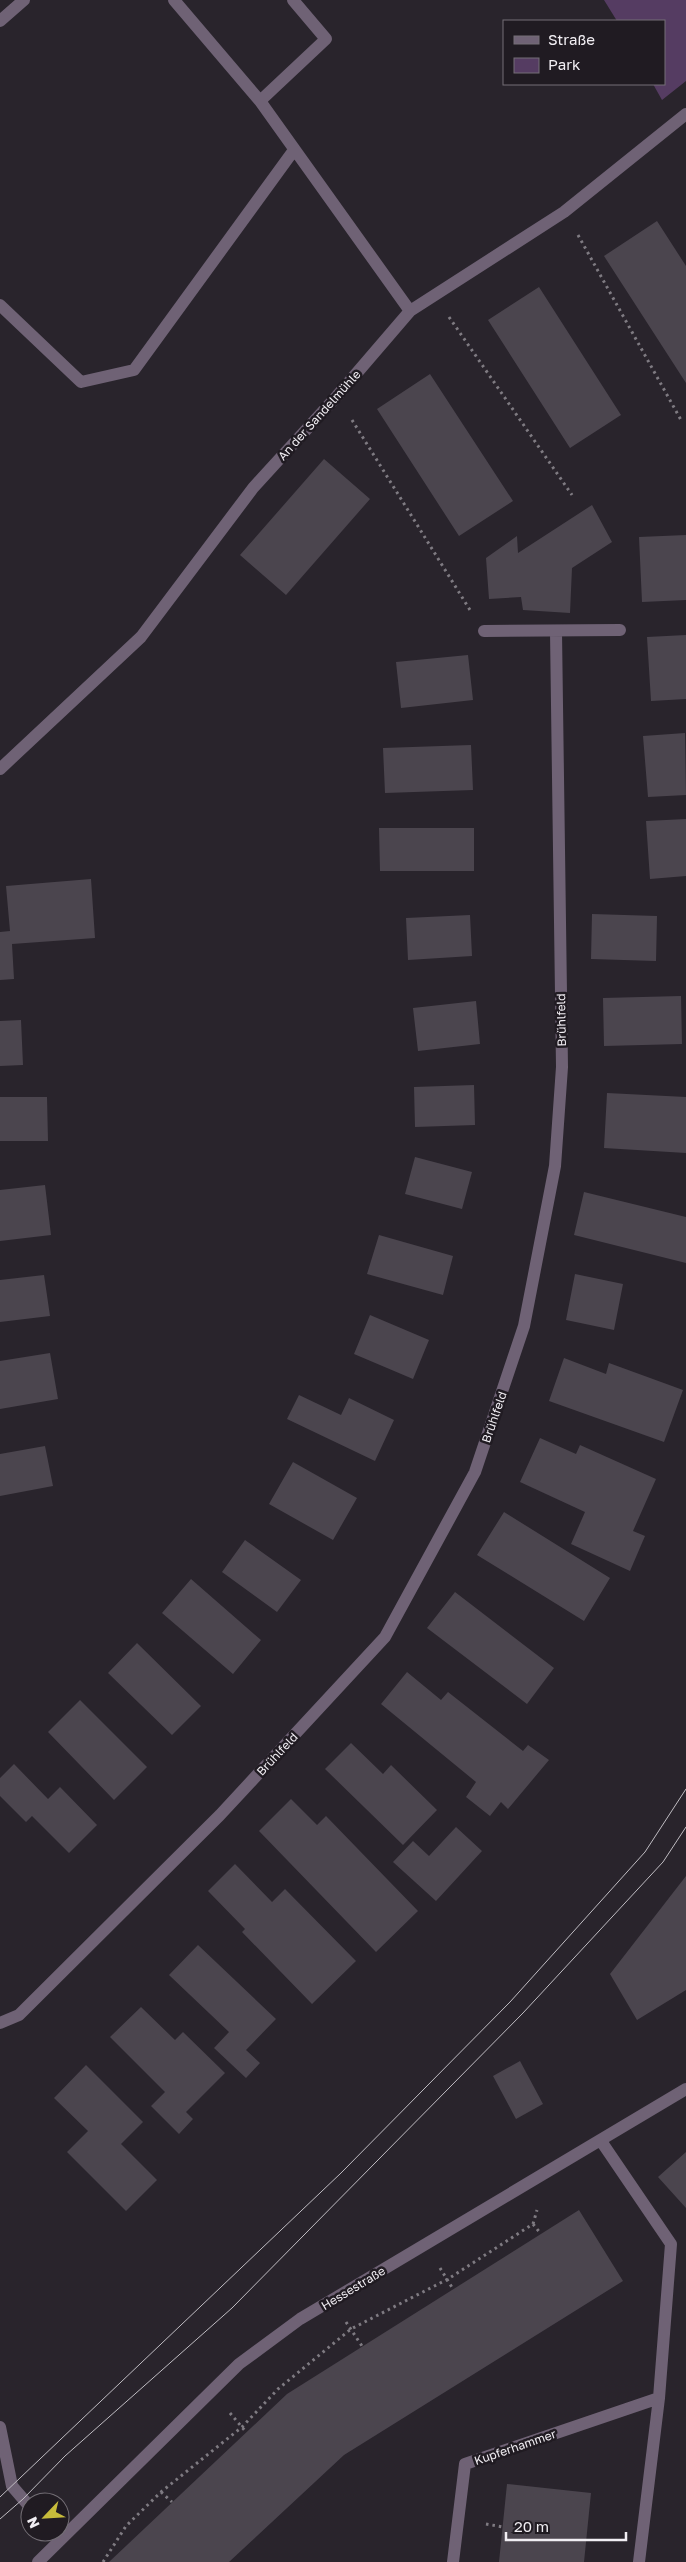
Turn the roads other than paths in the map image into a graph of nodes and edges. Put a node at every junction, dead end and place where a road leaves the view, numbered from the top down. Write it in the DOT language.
graph roads {
  1 [pos="24,0"];
  2 [pos="174,0"];
  3 [pos="293,0"];
  4 [pos="0,21"];
  5 [pos="260,101"];
  6 [pos="686,114"];
  7 [pos="294,150"];
  8 [pos="0,305"];
  9 [pos="410,311"];
  10 [pos="620,630"];
  11 [pos="484,631"];
  12 [pos="556,632"];
  13 [pos="0,769"];
  14 [pos="0,2023"];
  15 [pos="686,2089"];
  16 [pos="601,2141"];
  17 [pos="659,2398"];
  18 [pos="0,2427"];
  19 [pos="0,2438"];
  20 [pos="20,2495"];
  21 [pos="70,2524"];
  22 [pos="53,2542"];
  23 [pos="38,2562"];
  24 [pos="453,2562"];
  25 [pos="639,2562"];
  1 -- 4 [label="street"];
  2 -- 5 [label="street"];
  3 -- 5 [label="street"];
  5 -- 7 [label="street"];
  6 -- 9 [label="street, An der Sandelmühle"];
  7 -- 8 [label="street"];
  7 -- 9 [label="street"];
  9 -- 13 [label="street, An der Sandelmühle"];
  10 -- 12 [label="street"];
  11 -- 12 [label="street"];
  12 -- 14 [label="street, Brühlfeld"];
  15 -- 16 [label="street, Hessestraße"];
  16 -- 17 [label="street"];
  16 -- 21 [label="street, Hessestraße"];
  17 -- 24 [label="street, Kupferhammer"];
  17 -- 25 [label="street"];
  18 -- 19 [label="street"];
  19 -- 20 [label="street"];
  22 -- 23 [label="street, Hessestraße"];
}
